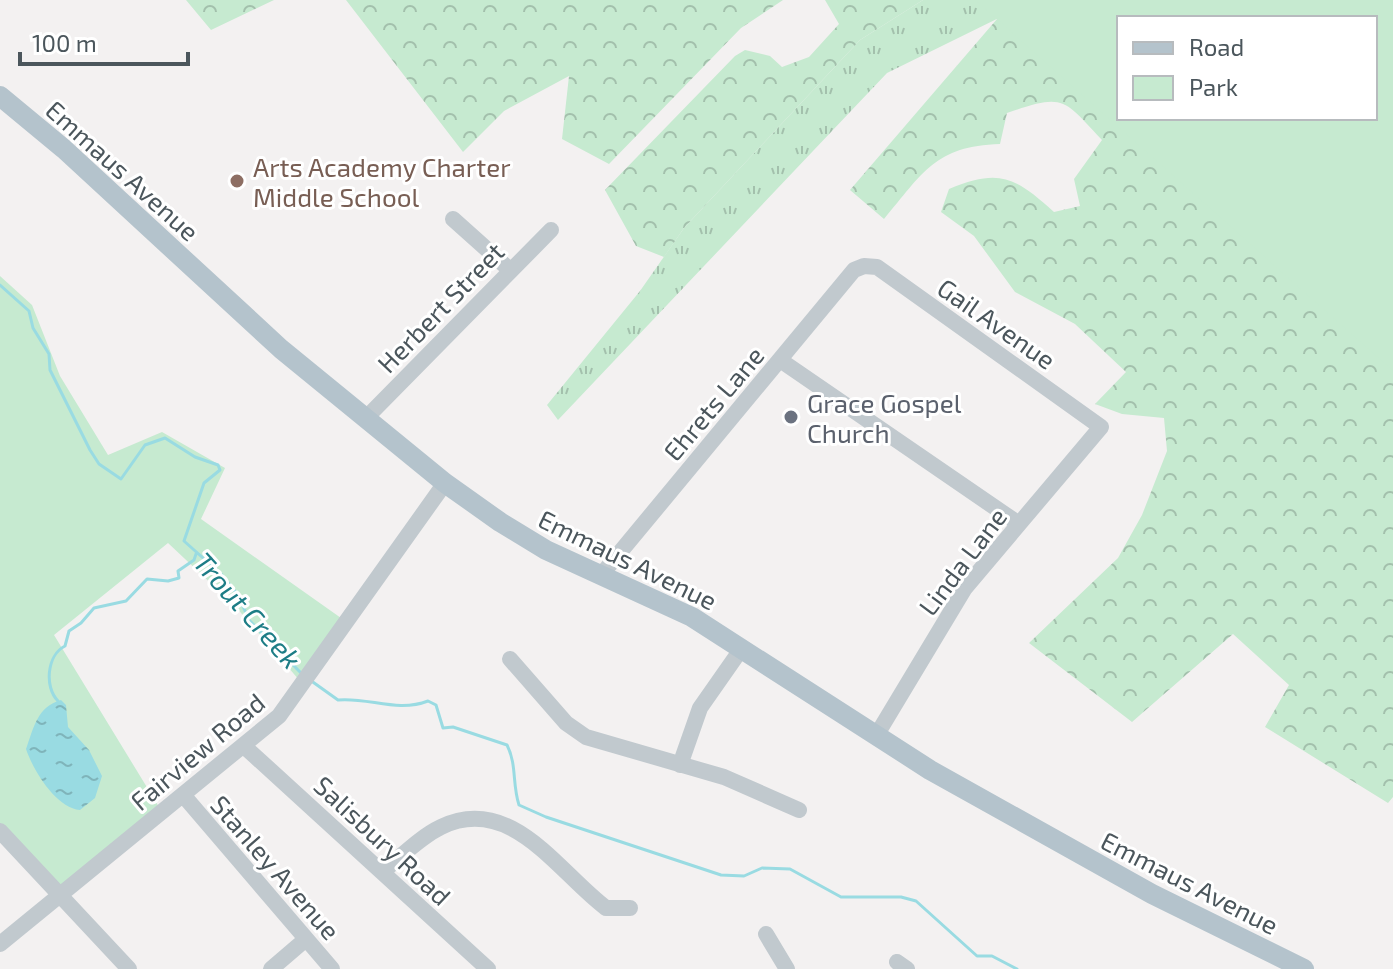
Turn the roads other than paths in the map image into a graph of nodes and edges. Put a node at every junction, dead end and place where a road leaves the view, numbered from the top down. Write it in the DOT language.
graph roads {
  1 [pos="0,96"];
  2 [pos="453,219"];
  3 [pos="551,230"];
  4 [pos="864,266"];
  5 [pos="510,270"];
  6 [pos="780,360"];
  7 [pos="365,419"];
  8 [pos="1101,427"];
  9 [pos="445,483"];
  10 [pos="1019,524"];
  11 [pos="602,574"];
  12 [pos="742,648"];
  13 [pos="510,659"];
  14 [pos="876,736"];
  15 [pos="245,747"];
  16 [pos="680,765"];
  17 [pos="184,796"];
  18 [pos="799,810"];
  19 [pos="0,831"];
  20 [pos="382,872"];
  21 [pos="61,893"];
  22 [pos="630,908"];
  23 [pos="766,934"];
  24 [pos="306,939"];
  25 [pos="0,944"];
  26 [pos="129,969"];
  27 [pos="271,969"];
  28 [pos="332,969"];
  29 [pos="488,969"];
  30 [pos="787,969"];
  31 [pos="1304,969"];
  1 -- 7 [label="main road, Emmaus Avenue"];
  2 -- 5 [label="street"];
  3 -- 5 [label="street, Herbert Street"];
  4 -- 6 [label="street, Ehrets Lane"];
  4 -- 8 [label="street, Gail Avenue"];
  5 -- 7 [label="street, Herbert Street"];
  6 -- 10 [label="street"];
  6 -- 11 [label="street, Ehrets Lane"];
  7 -- 9 [label="main road, Emmaus Avenue"];
  8 -- 10 [label="street, Linda Lane"];
  9 -- 11 [label="main road, Emmaus Avenue"];
  9 -- 15 [label="street, Fairview Road"];
  10 -- 14 [label="street, Linda Lane"];
  11 -- 12 [label="main road, Emmaus Avenue"];
  12 -- 14 [label="main road, Emmaus Avenue"];
  12 -- 16 [label="street"];
  13 -- 16 [label="street"];
  14 -- 31 [label="main road, Emmaus Avenue"];
  15 -- 17 [label="street, Fairview Road"];
  15 -- 20 [label="street, Salisbury Road"];
  16 -- 18 [label="street"];
  17 -- 21 [label="street, Fairview Road"];
  17 -- 24 [label="street, Stanley Avenue"];
  19 -- 21 [label="street"];
  20 -- 22 [label="street"];
  20 -- 29 [label="street, Salisbury Road"];
  21 -- 25 [label="street, Fairview Road"];
  21 -- 26 [label="street"];
  23 -- 30 [label="street"];
  24 -- 27 [label="street"];
  24 -- 28 [label="street, Stanley Avenue"];
}
